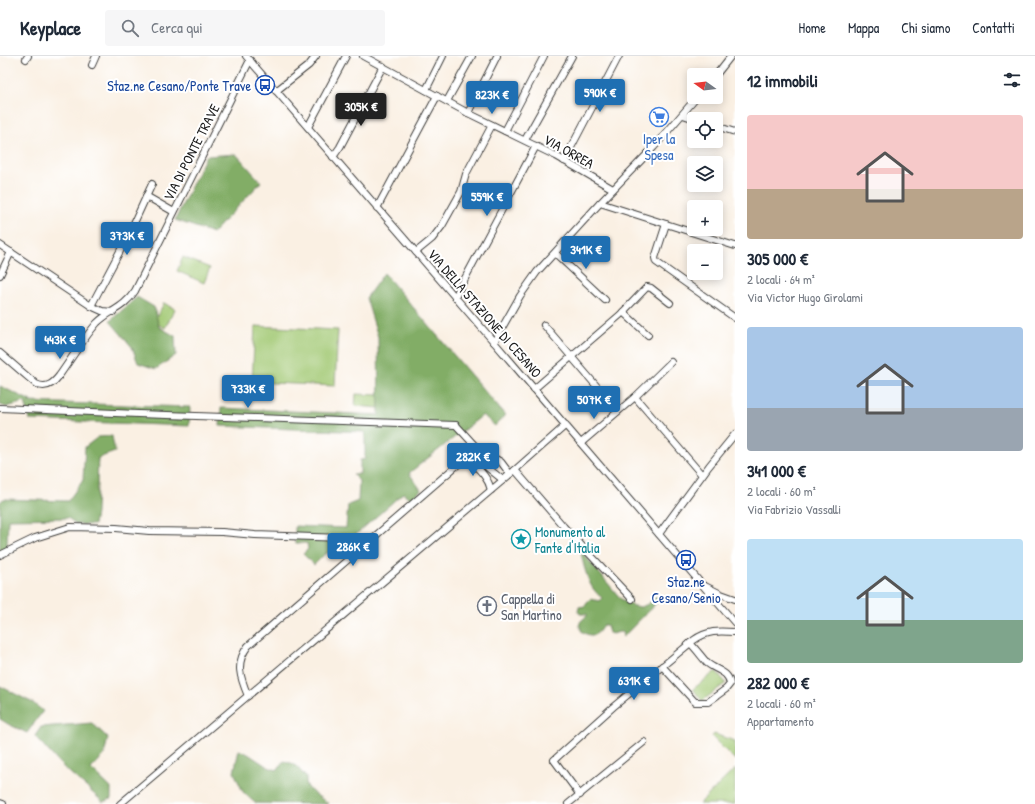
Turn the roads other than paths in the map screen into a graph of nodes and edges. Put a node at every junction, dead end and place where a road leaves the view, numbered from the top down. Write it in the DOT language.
graph roads {
  1 [pos="96,56"];
  2 [pos="316,56"];
  3 [pos="346,56"];
  4 [pos="363,56"];
  5 [pos="444,56"];
  6 [pos="472,56"];
  7 [pos="497,56"];
  8 [pos="544,56"];
  9 [pos="572,56"];
  10 [pos="619,56"];
  11 [pos="732,57"];
  12 [pos="248,58"];
  13 [pos="92,65"];
  14 [pos="383,66"];
  15 [pos="722,68"];
  16 [pos="426,90"];
  17 [pos="276,91"];
  18 [pos="437,96"];
  19 [pos="447,101"];
  20 [pos="692,104"];
  21 [pos="468,113"];
  22 [pos="683,115"];
  23 [pos="687,116"];
  24 [pos="492,125"];
  25 [pos="308,127"];
  26 [pos="723,128"];
  27 [pos="504,131"];
  28 [pos="735,132"];
  29 [pos="525,140"];
  30 [pos="536,146"];
  31 [pos="333,157"];
  32 [pos="564,161"];
  33 [pos="152,184"];
  34 [pos="613,189"];
  35 [pos="146,196"];
  36 [pos="600,203"];
  37 [pos="377,208"];
  38 [pos="174,212"];
  39 [pos="666,224"];
  40 [pos="0,245"];
  41 [pos="735,246"];
  42 [pos="11,252"];
  43 [pos="416,252"];
  44 [pos="554,253"];
  45 [pos="0,275"];
  46 [pos="455,297"];
  47 [pos="605,300"];
  48 [pos="670,303"];
  49 [pos="91,306"];
  50 [pos="112,312"];
  51 [pos="623,312"];
  52 [pos="735,318"];
  53 [pos="544,325"];
  54 [pos="648,335"];
  55 [pos="494,342"];
  56 [pos="0,353"];
  57 [pos="572,357"];
  58 [pos="671,362"];
  59 [pos="534,389"];
  60 [pos="635,397"];
  61 [pos="0,408"];
  62 [pos="618,411"];
  63 [pos="566,425"];
  64 [pos="735,434"];
  65 [pos="581,443"];
  66 [pos="476,449"];
  67 [pos="467,457"];
  68 [pos="512,472"];
  69 [pos="702,475"];
  70 [pos="503,480"];
  71 [pos="491,490"];
  72 [pos="659,534"];
  73 [pos="372,539"];
  74 [pos="0,555"];
  75 [pos="701,584"];
  76 [pos="632,599"];
  77 [pos="735,599"];
  78 [pos="735,622"];
  79 [pos="735,632"];
  80 [pos="690,643"];
  81 [pos="662,666"];
  82 [pos="248,696"];
  83 [pos="644,742"];
  84 [pos="580,795"];
  85 [pos="120,804"];
  86 [pos="568,804"];
  1 -- 13 [label="street"];
  2 -- 17 [label="street"];
  3 -- 25 [label="street"];
  4 -- 14 [label="street, VIA ORREA"];
  5 -- 16 [label="street"];
  6 -- 19 [label="street"];
  7 -- 21 [label="street"];
  8 -- 27 [label="street"];
  9 -- 29 [label="street"];
  10 -- 32 [label="street"];
  11 -- 15 [label="street"];
  12 -- 17 [label="street, VIA DELLA STAZIONE DI CESANO"];
  12 -- 38 [label="street, VIA DI PONTE TRAVE"];
  14 -- 16 [label="street, VIA ORREA"];
  14 -- 31 [label="street"];
  16 -- 18 [label="street, VIA ORREA"];
  17 -- 25 [label="street, VIA DELLA STAZIONE DI CESANO"];
  18 -- 19 [label="street, VIA ORREA"];
  18 -- 37 [label="street"];
  19 -- 21 [label="street, VIA ORREA"];
  20 -- 22 [label="street"];
  21 -- 24 [label="street, VIA ORREA"];
  22 -- 23 [label="street"];
  22 -- 34 [label="street"];
  24 -- 27 [label="street, VIA ORREA"];
  24 -- 43 [label="street"];
  25 -- 31 [label="street, VIA DELLA STAZIONE DI CESANO"];
  26 -- 28 [label="street"];
  27 -- 29 [label="street, VIA ORREA"];
  29 -- 30 [label="street, VIA ORREA"];
  30 -- 32 [label="street, VIA ORREA"];
  30 -- 46 [label="street"];
  31 -- 37 [label="street, VIA DELLA STAZIONE DI CESANO"];
  32 -- 34 [label="street, VIA ORREA"];
  33 -- 35 [label="street"];
  34 -- 36 [label="street"];
  35 -- 38 [label="street"];
  35 -- 49 [label="street"];
  36 -- 39 [label="street"];
  36 -- 44 [label="street"];
  37 -- 43 [label="street, VIA DELLA STAZIONE DI CESANO"];
  38 -- 50 [label="street, VIA DI PONTE TRAVE"];
  39 -- 41 [label="street"];
  39 -- 52 [label="street"];
  40 -- 42 [label="street"];
  42 -- 45 [label="street"];
  42 -- 49 [label="street"];
  43 -- 46 [label="street, VIA DELLA STAZIONE DI CESANO"];
  44 -- 47 [label="street"];
  44 -- 55 [label="street"];
  46 -- 55 [label="street, VIA DELLA STAZIONE DI CESANO"];
  48 -- 51 [label="street"];
  49 -- 50 [label="street"];
  50 -- 56 [label="street, VIA DI PONTE TRAVE"];
  51 -- 54 [label="street"];
  51 -- 57 [label="street"];
  53 -- 57 [label="street"];
  55 -- 59 [label="street, VIA DELLA STAZIONE DI CESANO"];
  57 -- 59 [label="street"];
  57 -- 62 [label="street"];
  58 -- 60 [label="street"];
  59 -- 63 [label="street, VIA DELLA STAZIONE DI CESANO"];
  60 -- 62 [label="street"];
  60 -- 69 [label="street"];
  61 -- 66 [label="street"];
  62 -- 65 [label="street"];
  63 -- 65 [label="street, VIA DELLA STAZIONE DI CESANO"];
  63 -- 68 [label="street"];
  64 -- 69 [label="street"];
  65 -- 72 [label="street, VIA DELLA STAZIONE DI CESANO"];
  66 -- 67 [label="street"];
  66 -- 68 [label="street"];
  66 -- 70 [label="street"];
  67 -- 71 [label="street"];
  67 -- 73 [label="street"];
  68 -- 70 [label="street"];
  68 -- 76 [label="street"];
  69 -- 72 [label="street"];
  70 -- 71 [label="street"];
  71 -- 82 [label="street"];
  72 -- 75 [label="street, VIA DELLA STAZIONE DI CESANO"];
  73 -- 74 [label="street"];
  73 -- 82 [label="street"];
  75 -- 77 [label="street"];
  75 -- 78 [label="street, VIA DELLA STAZIONE DI CESANO"];
  79 -- 80 [label="street"];
  80 -- 81 [label="street"];
  80 -- 81 [label="street"];
  81 -- 84 [label="street"];
  82 -- 85 [label="street"];
  83 -- 84 [label="street"];
  84 -- 86 [label="street"];
}
